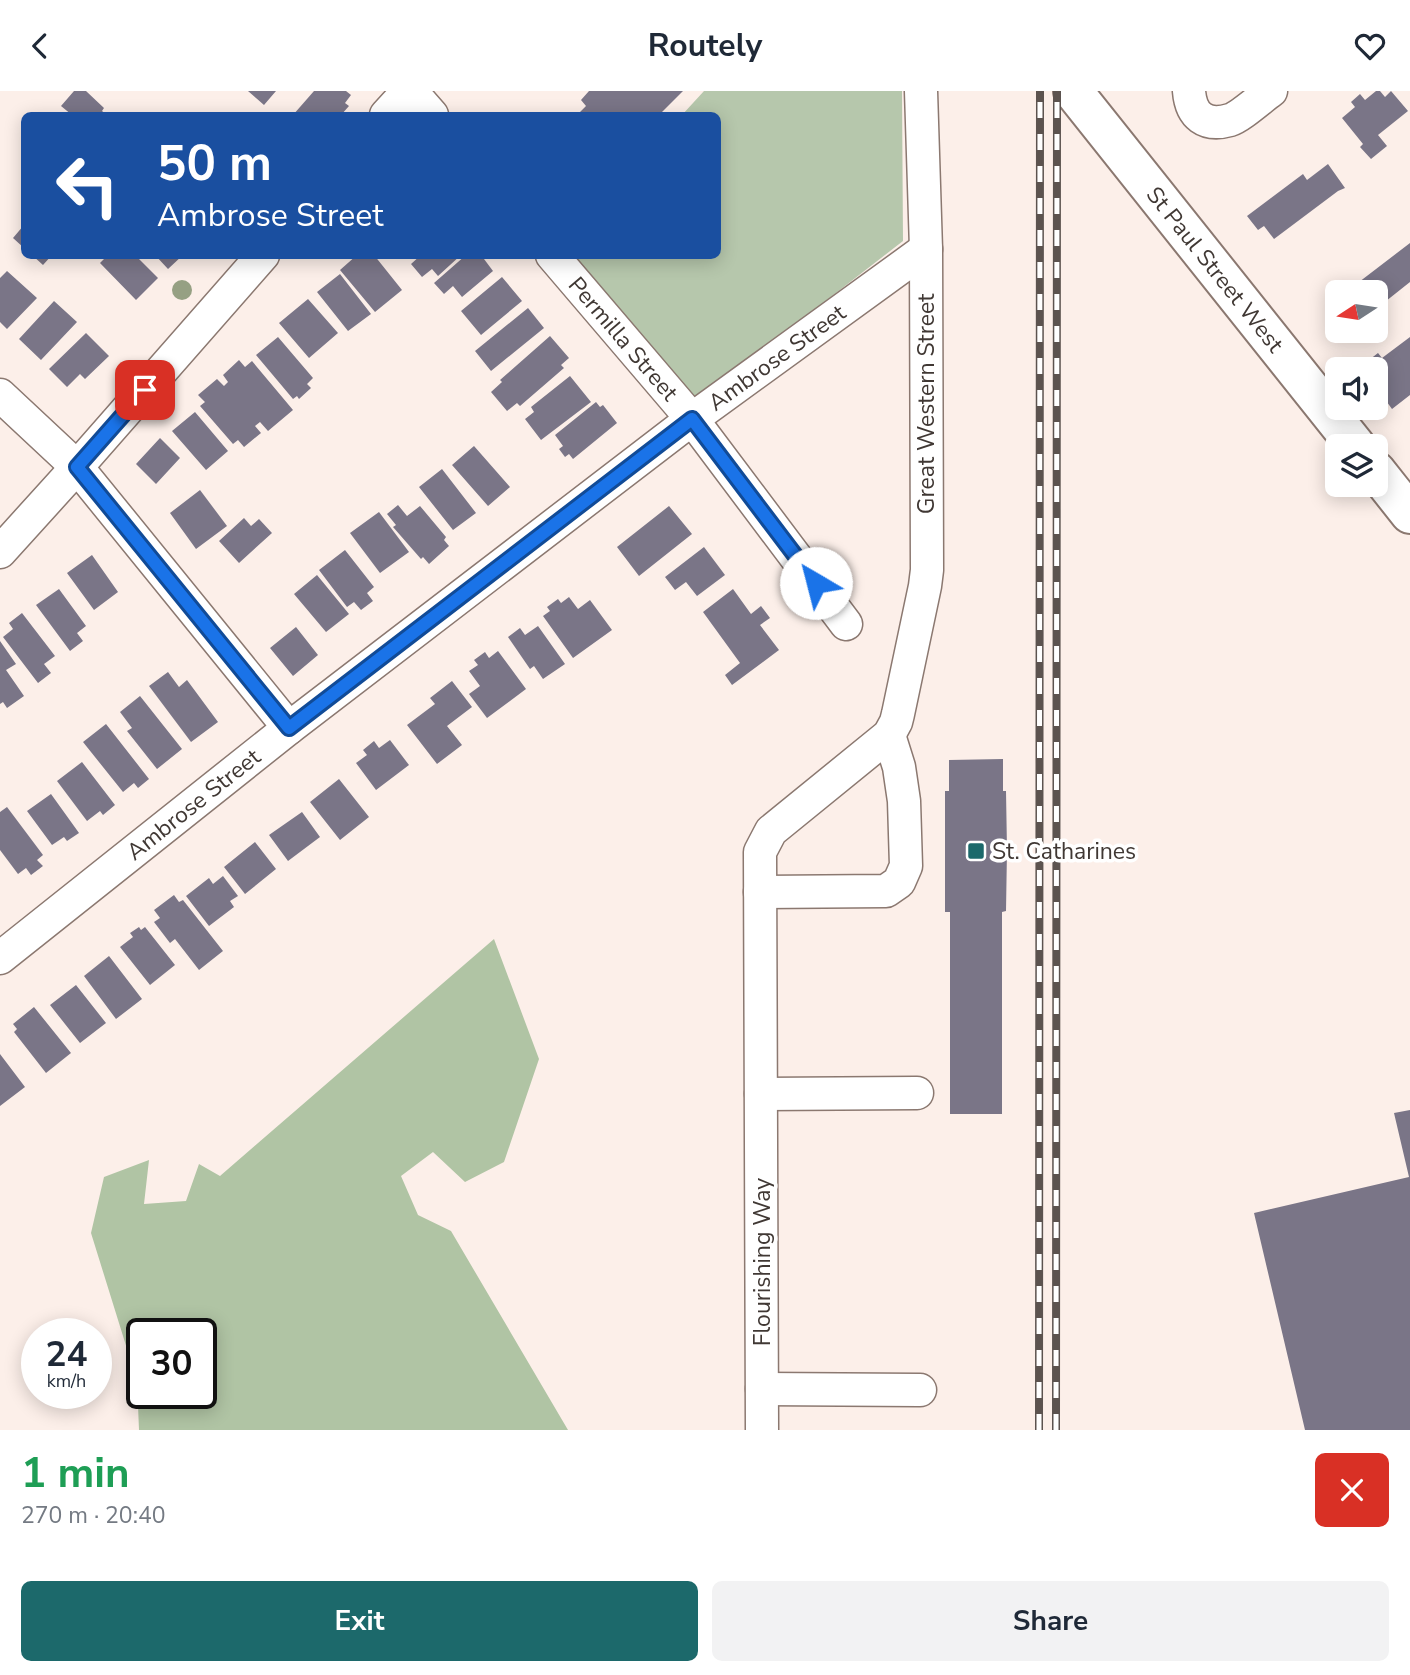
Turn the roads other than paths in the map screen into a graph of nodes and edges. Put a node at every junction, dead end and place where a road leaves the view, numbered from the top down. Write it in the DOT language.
graph roads {
  1 [pos="409,91"];
  2 [pos="922,91"];
  3 [pos="1073,91"];
  4 [pos="1271,91"];
  5 [pos="1193,104"];
  6 [pos="389,112"];
  7 [pos="429,112"];
  8 [pos="926,249"];
  9 [pos="259,259"];
  10 [pos="555,259"];
  11 [pos="0,395"];
  12 [pos="692,419"];
  13 [pos="1346,434"];
  14 [pos="77,467"];
  15 [pos="1388,486"];
  16 [pos="1410,514"];
  17 [pos="0,552"];
  18 [pos="846,624"];
  19 [pos="894,724"];
  20 [pos="289,728"];
  21 [pos="760,892"];
  22 [pos="0,958"];
  23 [pos="917,1093"];
  24 [pos="761,1094"];
  25 [pos="762,1389"];
  26 [pos="920,1390"];
  27 [pos="762,1430"];
  1 -- 6 [label="street"];
  1 -- 7 [label="street"];
  2 -- 8 [label="street, Great Western Street"];
  3 -- 13 [label="main road, St Paul Street West"];
  4 -- 5 [label="street"];
  8 -- 12 [label="street, Ambrose Street"];
  8 -- 19 [label="street, Great Western Street"];
  9 -- 14 [label="street"];
  10 -- 12 [label="street, Permilla Street"];
  11 -- 14 [label="street"];
  12 -- 18 [label="street, Permilla Street"];
  12 -- 20 [label="street, Ambrose Street"];
  14 -- 17 [label="street"];
  14 -- 20 [label="street"];
  15 -- 16 [label="main road"];
  19 -- 21 [label="street, Flourishing Way"];
  19 -- 21 [label="street"];
  20 -- 22 [label="street, Ambrose Street"];
  21 -- 24 [label="street, Flourishing Way"];
  23 -- 24 [label="street"];
  24 -- 25 [label="street, Flourishing Way"];
  25 -- 26 [label="street"];
  25 -- 27 [label="street, Flourishing Way"];
}
